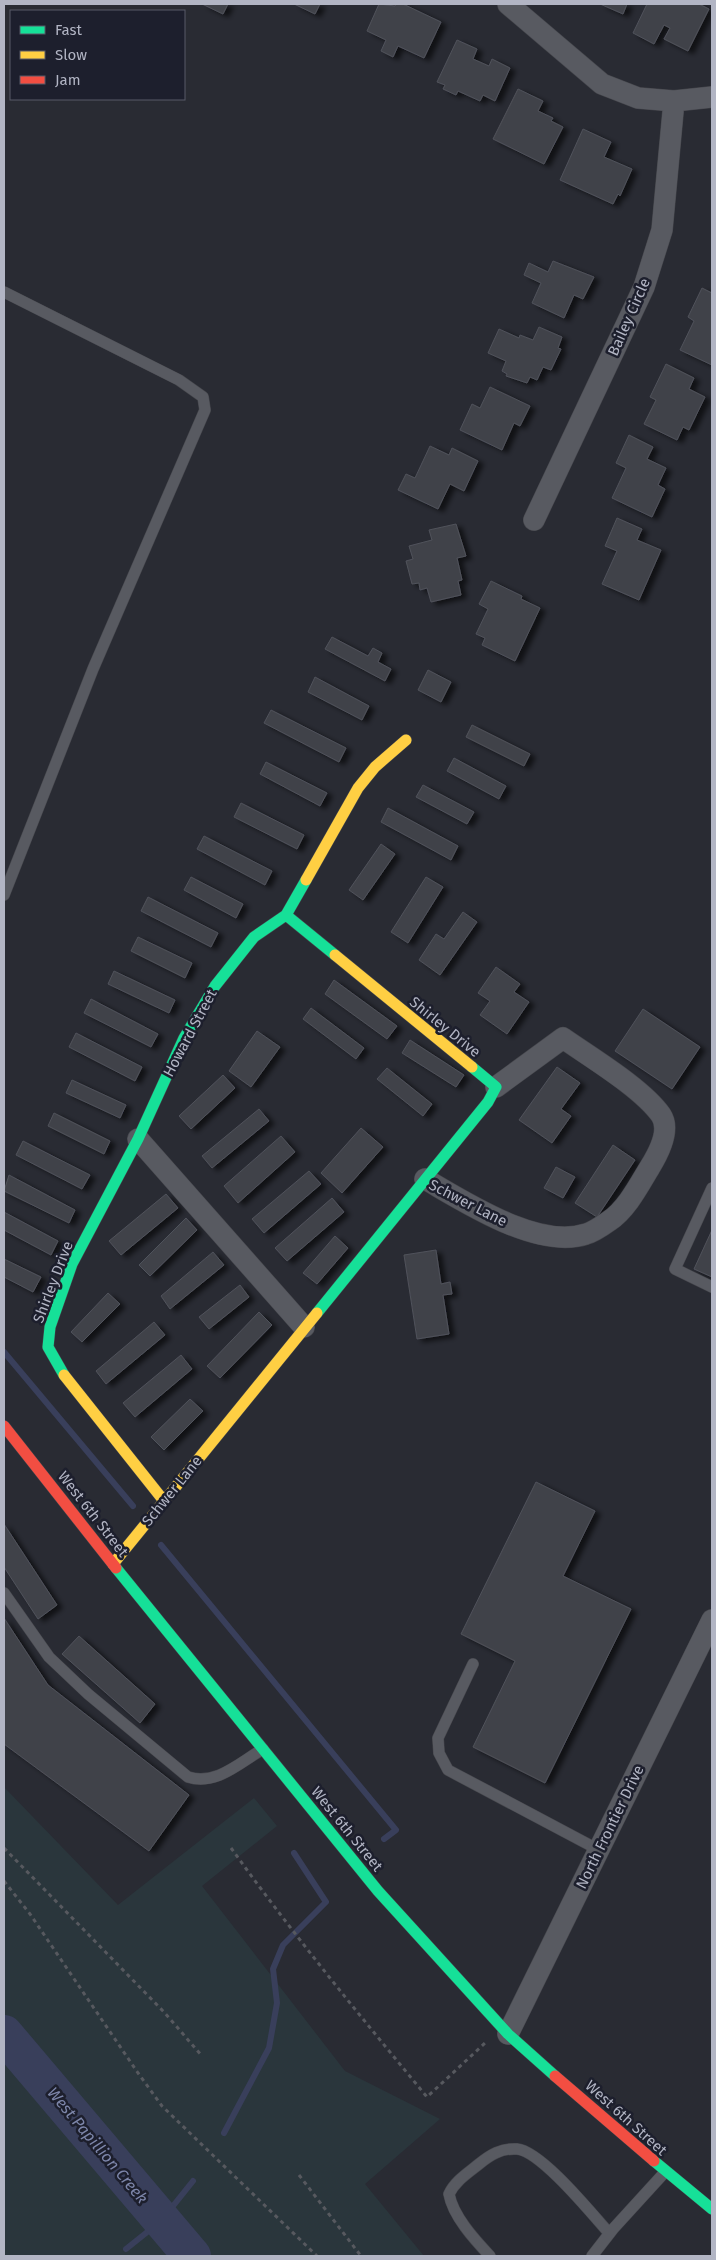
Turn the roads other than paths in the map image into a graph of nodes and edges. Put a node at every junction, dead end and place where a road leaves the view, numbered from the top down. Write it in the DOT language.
graph roads {
  1 [pos="508,4"];
  2 [pos="712,97"];
  3 [pos="674,100"];
  4 [pos="4,292"];
  5 [pos="534,520"];
  6 [pos="406,740"];
  7 [pos="4,895"];
  8 [pos="286,915"];
  9 [pos="496,1088"];
  10 [pos="138,1139"];
  11 [pos="425,1179"];
  12 [pos="712,1188"];
  13 [pos="712,1287"];
  14 [pos="304,1327"];
  15 [pos="4,1426"];
  16 [pos="164,1501"];
  17 [pos="113,1564"];
  18 [pos="4,1593"];
  19 [pos="712,1620"];
  20 [pos="706,1651"];
  21 [pos="473,1664"];
  22 [pos="263,1749"];
  23 [pos="599,1850"];
  24 [pos="505,2030"];
  25 [pos="665,2172"];
  26 [pos="712,2209"];
  27 [pos="609,2233"];
  28 [pos="490,2256"];
  29 [pos="592,2256"];
  1 -- 3 [label="street"];
  2 -- 3 [label="street"];
  3 -- 5 [label="street, Bailey Circle"];
  4 -- 7 [label="lane"];
  6 -- 8 [label="street, Howard Street"];
  8 -- 9 [label="street, Shirley Drive"];
  8 -- 10 [label="street, Howard Street"];
  9 -- 11 [label="street"];
  9 -- 11 [label="street, Schwer Lane"];
  10 -- 14 [label="street"];
  10 -- 16 [label="street, Shirley Drive"];
  11 -- 14 [label="street, Schwer Lane"];
  12 -- 13 [label="lane"];
  14 -- 16 [label="street, Schwer Lane"];
  15 -- 17 [label="street, West 6th Street"];
  16 -- 17 [label="street, Schwer Lane"];
  17 -- 22 [label="street, West 6th Street"];
  18 -- 22 [label="lane"];
  19 -- 20 [label="street, North Frontier Drive"];
  20 -- 23 [label="street, North Frontier Drive"];
  21 -- 23 [label="lane"];
  22 -- 24 [label="street, West 6th Street"];
  23 -- 24 [label="street, North Frontier Drive"];
  24 -- 25 [label="street, West 6th Street"];
  25 -- 26 [label="street, West 6th Street"];
  25 -- 27 [label="lane"];
  27 -- 28 [label="lane"];
  27 -- 29 [label="lane"];
}
